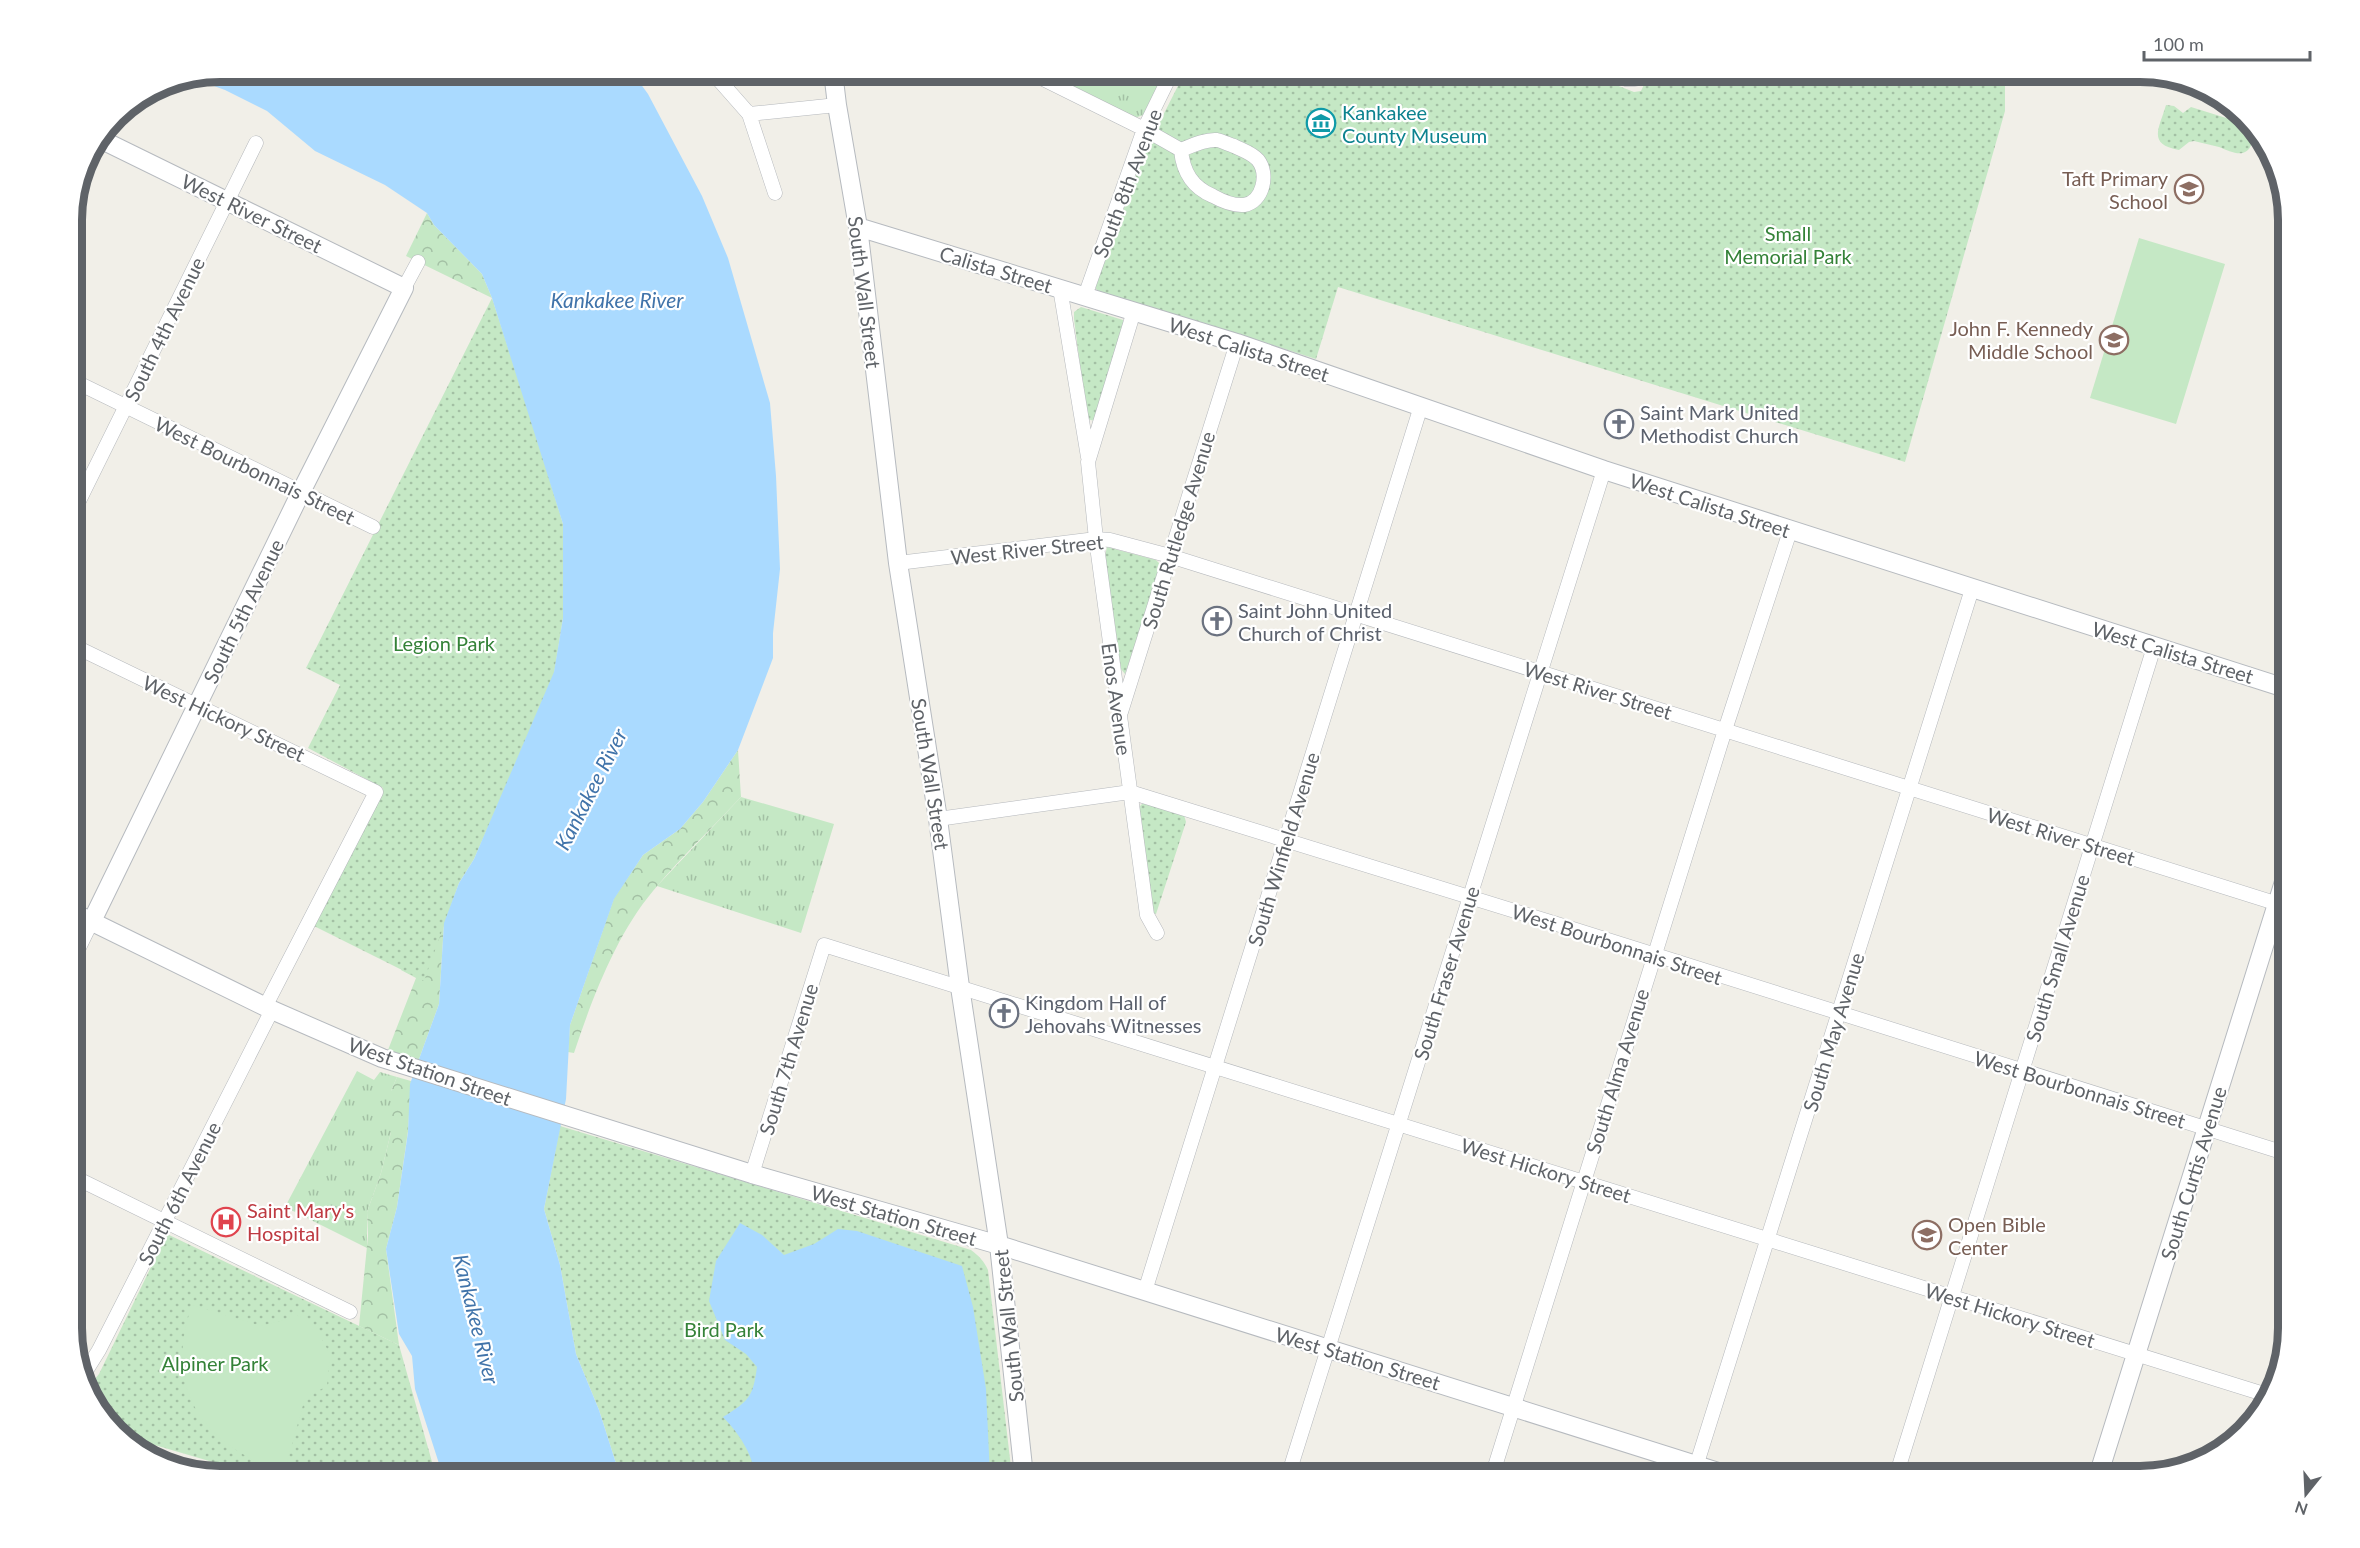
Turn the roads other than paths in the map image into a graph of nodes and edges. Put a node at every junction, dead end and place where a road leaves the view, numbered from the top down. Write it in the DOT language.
graph roads {
  1 [pos="721,83"];
  2 [pos="834,83"];
  3 [pos="1050,83"];
  4 [pos="1167,83"];
  5 [pos="837,105"];
  6 [pos="749,114"];
  7 [pos="1144,129"];
  8 [pos="107,142"];
  9 [pos="256,143"];
  10 [pos="1181,150"];
  11 [pos="775,193"];
  12 [pos="228,201"];
  13 [pos="858,227"];
  14 [pos="418,261"];
  15 [pos="404,288"];
  16 [pos="1060,288"];
  17 [pos="1085,296"];
  18 [pos="1134,311"];
  19 [pos="1237,343"];
  20 [pos="83,386"];
  21 [pos="126,406"];
  22 [pos="1421,406"];
  23 [pos="1088,462"];
  24 [pos="1604,470"];
  25 [pos="301,492"];
  26 [pos="83,493"];
  27 [pos="373,527"];
  28 [pos="1790,531"];
  29 [pos="1096,539"];
  30 [pos="1170,556"];
  31 [pos="898,562"];
  32 [pos="1972,589"];
  33 [pos="1356,614"];
  34 [pos="2154,647"];
  35 [pos="83,650"];
  36 [pos="1540,672"];
  37 [pos="2278,686"];
  38 [pos="197,706"];
  39 [pos="1120,717"];
  40 [pos="1725,730"];
  41 [pos="1910,788"];
  42 [pos="376,792"];
  43 [pos="1130,792"];
  44 [pos="938,819"];
  45 [pos="1286,841"];
  46 [pos="2092,845"];
  47 [pos="1469,898"];
  48 [pos="2278,903"];
  49 [pos="83,917"];
  50 [pos="2278,920"];
  51 [pos="92,921"];
  52 [pos="1157,933"];
  53 [pos="83,939"];
  54 [pos="824,945"];
  55 [pos="1654,956"];
  56 [pos="960,987"];
  57 [pos="268,1009"];
  58 [pos="1839,1014"];
  59 [pos="1215,1067"];
  60 [pos="2022,1071"];
  61 [pos="1398,1124"];
  62 [pos="2207,1129"];
  63 [pos="2278,1151"];
  64 [pos="752,1174"];
  65 [pos="83,1181"];
  66 [pos="1583,1182"];
  67 [pos="164,1221"];
  68 [pos="1768,1239"];
  69 [pos="999,1245"];
  70 [pos="1145,1291"];
  71 [pos="1952,1297"];
  72 [pos="350,1312"];
  73 [pos="1328,1349"];
  74 [pos="2136,1354"];
  75 [pos="88,1367"];
  76 [pos="2261,1393"];
  77 [pos="1512,1407"];
  78 [pos="1023,1466"];
  79 [pos="1291,1466"];
  80 [pos="1494,1466"];
  81 [pos="1681,1466"];
  82 [pos="1697,1466"];
  83 [pos="1899,1466"];
  84 [pos="2101,1466"];
  1 -- 6 [label="street"];
  2 -- 5 [label="street, South Wall Street"];
  3 -- 7 [label="street"];
  4 -- 7 [label="street, South 8th Avenue"];
  5 -- 6 [label="street"];
  5 -- 13 [label="street, South Wall Street"];
  6 -- 11 [label="street"];
  7 -- 10 [label="street"];
  7 -- 17 [label="street, South 8th Avenue"];
  8 -- 12 [label="street, West River Street"];
  9 -- 12 [label="street, South 4th Avenue"];
  10 -- 10 [label="street"];
  12 -- 15 [label="street, West River Street"];
  12 -- 21 [label="street, South 4th Avenue"];
  13 -- 16 [label="street, Calista Street"];
  13 -- 31 [label="street, South Wall Street"];
  14 -- 15 [label="street, South 5th Avenue"];
  15 -- 25 [label="street, South 5th Avenue"];
  16 -- 17 [label="street, Calista Street"];
  16 -- 23 [label="street, Enos Avenue"];
  17 -- 18 [label="street, Calista Street"];
  18 -- 19 [label="street, West Calista Street"];
  18 -- 23 [label="street, Enos Avenue"];
  19 -- 22 [label="street, West Calista Street"];
  19 -- 30 [label="street, South Rutledge Avenue"];
  20 -- 21 [label="street, West Bourbonnais Street"];
  21 -- 25 [label="street, West Bourbonnais Street"];
  21 -- 26 [label="street, South 4th Avenue"];
  22 -- 24 [label="street, West Calista Street"];
  22 -- 33 [label="street, South Winfield Avenue"];
  23 -- 29 [label="street, Enos Avenue"];
  24 -- 28 [label="street, West Calista Street"];
  24 -- 36 [label="street, South Fraser Avenue"];
  25 -- 27 [label="street, West Bourbonnais Street"];
  25 -- 38 [label="street, South 5th Avenue"];
  28 -- 32 [label="street, West Calista Street"];
  28 -- 40 [label="street, South Alma Avenue"];
  29 -- 30 [label="street, West River Street"];
  29 -- 31 [label="street, West River Street"];
  29 -- 39 [label="street, Enos Avenue"];
  30 -- 33 [label="street, West River Street"];
  30 -- 39 [label="street, South Rutledge Avenue"];
  31 -- 44 [label="street, South Wall Street"];
  32 -- 34 [label="street, West Calista Street"];
  32 -- 41 [label="street, South May Avenue"];
  33 -- 36 [label="street, West River Street"];
  33 -- 45 [label="street, South Winfield Avenue"];
  34 -- 37 [label="street, West Calista Street"];
  34 -- 46 [label="street, South Small Avenue"];
  35 -- 38 [label="street, West Hickory Street"];
  36 -- 40 [label="street, West River Street"];
  36 -- 47 [label="street, South Fraser Avenue"];
  38 -- 42 [label="street, West Hickory Street"];
  38 -- 51 [label="street, South 5th Avenue"];
  39 -- 43 [label="street, Enos Avenue"];
  40 -- 41 [label="street, West River Street"];
  40 -- 55 [label="street, South Alma Avenue"];
  41 -- 46 [label="street, West River Street"];
  41 -- 58 [label="street, South May Avenue"];
  42 -- 57 [label="street, South 6th Avenue"];
  43 -- 44 [label="street, West Bourbonnais Street"];
  43 -- 45 [label="street, West Bourbonnais Street"];
  43 -- 52 [label="street, Enos Avenue"];
  44 -- 56 [label="street, South Wall Street"];
  45 -- 47 [label="street, West Bourbonnais Street"];
  45 -- 59 [label="street, South Winfield Avenue"];
  46 -- 48 [label="street, West River Street"];
  46 -- 60 [label="street, South Small Avenue"];
  47 -- 55 [label="street, West Bourbonnais Street"];
  47 -- 61 [label="street, South Fraser Avenue"];
  49 -- 51 [label="street, West Station Street"];
  50 -- 62 [label="street, South Curtis Avenue"];
  51 -- 53 [label="street, South 5th Avenue"];
  51 -- 57 [label="street, West Station Street"];
  54 -- 56 [label="street, West Hickory Street"];
  54 -- 64 [label="street, South 7th Avenue"];
  55 -- 58 [label="street, West Bourbonnais Street"];
  55 -- 66 [label="street, South Alma Avenue"];
  56 -- 59 [label="street, West Hickory Street"];
  56 -- 69 [label="street, South Wall Street"];
  57 -- 64 [label="street, West Station Street"];
  57 -- 67 [label="street, South 6th Avenue"];
  58 -- 60 [label="street, West Bourbonnais Street"];
  58 -- 68 [label="street, South May Avenue"];
  59 -- 61 [label="street, West Hickory Street"];
  59 -- 70 [label="street, South Winfield Avenue"];
  60 -- 62 [label="street, West Bourbonnais Street"];
  60 -- 71 [label="street, South Small Avenue"];
  61 -- 66 [label="street, West Hickory Street"];
  61 -- 73 [label="street, South Fraser Avenue"];
  62 -- 63 [label="street, West Bourbonnais Street"];
  62 -- 74 [label="street, South Curtis Avenue"];
  64 -- 69 [label="street, West Station Street"];
  65 -- 67 [label="street"];
  66 -- 68 [label="street, West Hickory Street"];
  66 -- 77 [label="street, South Alma Avenue"];
  67 -- 72 [label="street"];
  67 -- 75 [label="street, South 6th Avenue"];
  68 -- 71 [label="street, West Hickory Street"];
  68 -- 82 [label="street, South May Avenue"];
  69 -- 70 [label="street, West Station Street"];
  69 -- 78 [label="street, South Wall Street"];
  70 -- 73 [label="street, West Station Street"];
  71 -- 74 [label="street, West Hickory Street"];
  71 -- 83 [label="street, South Small Avenue"];
  73 -- 77 [label="street, West Station Street"];
  73 -- 79 [label="street, South Fraser Avenue"];
  74 -- 76 [label="street, West Hickory Street"];
  74 -- 84 [label="street, South Curtis Avenue"];
  77 -- 80 [label="street, South Alma Avenue"];
  77 -- 81 [label="street, West Station Street"];
}
